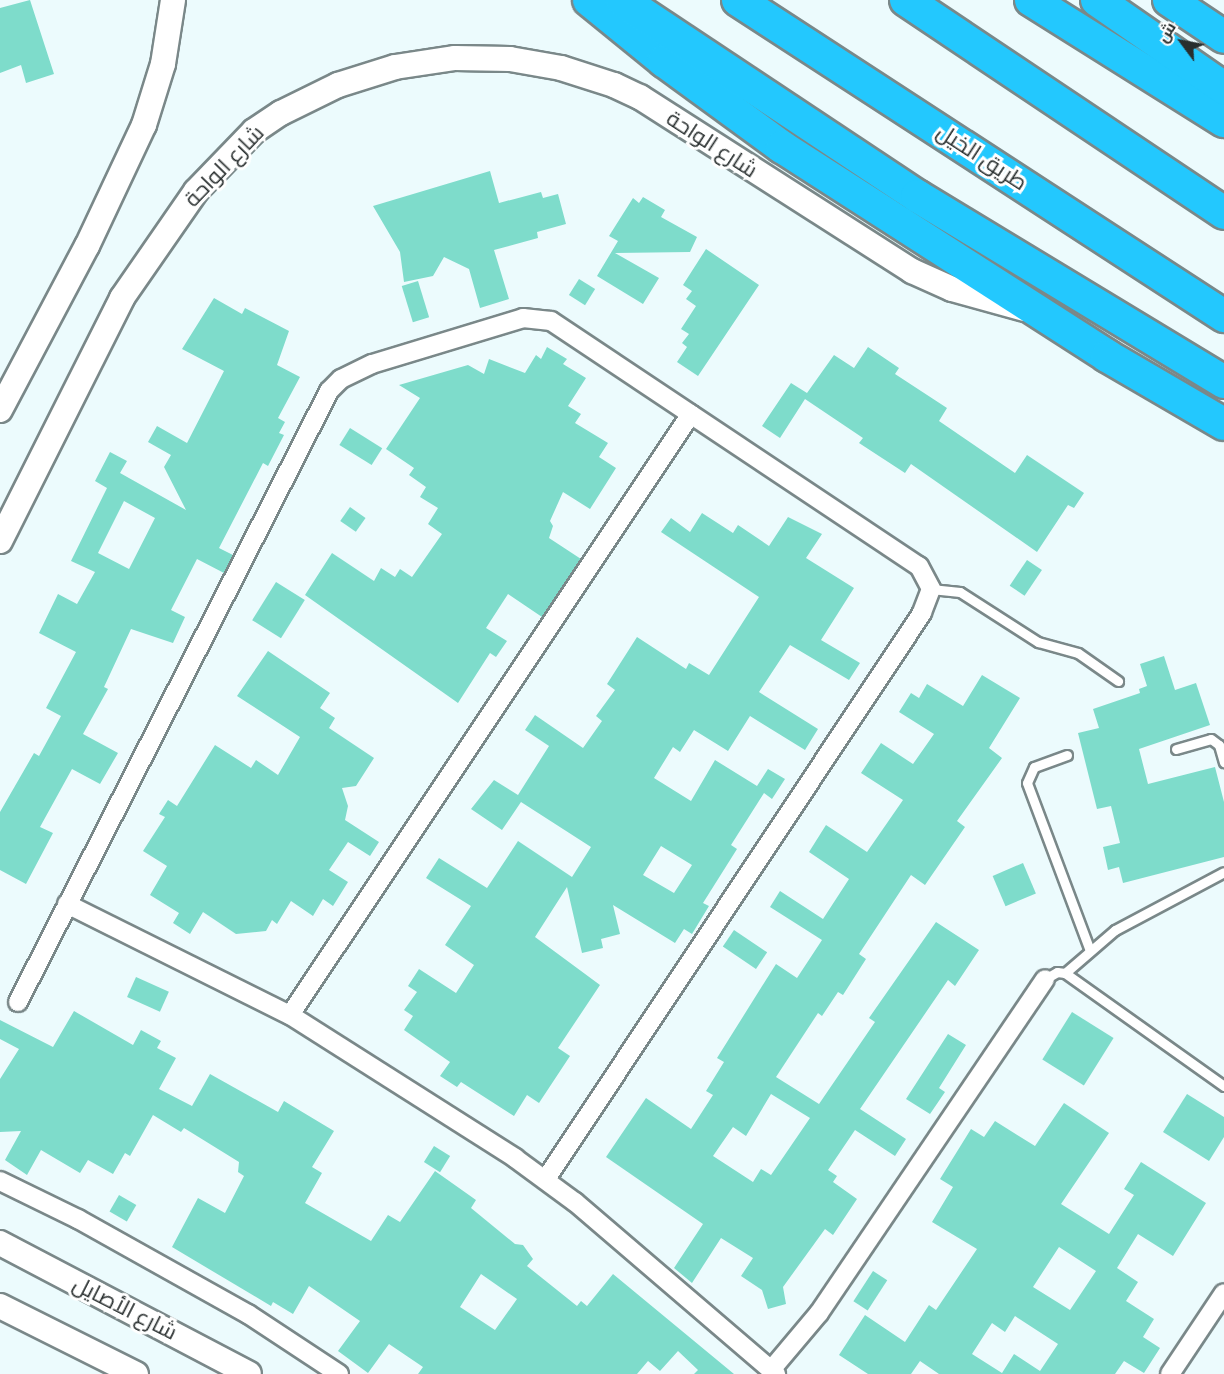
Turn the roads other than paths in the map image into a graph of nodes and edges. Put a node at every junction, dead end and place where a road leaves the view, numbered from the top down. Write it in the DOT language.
graph roads {
  1 [pos="173,0"];
  2 [pos="589,0"];
  3 [pos="622,0"];
  4 [pos="738,0"];
  5 [pos="906,0"];
  6 [pos="1031,0"];
  7 [pos="1096,0"];
  8 [pos="1169,0"];
  9 [pos="1224,37"];
  10 [pos="1224,88"];
  11 [pos="1224,121"];
  12 [pos="1224,213"];
  13 [pos="1037,311"];
  14 [pos="1224,316"];
  15 [pos="1224,382"];
  16 [pos="0,410"];
  17 [pos="691,414"];
  18 [pos="1224,424"];
  19 [pos="0,541"];
  20 [pos="931,589"];
  21 [pos="1118,681"];
  22 [pos="1176,749"];
  23 [pos="1067,755"];
  24 [pos="1224,762"];
  25 [pos="1224,872"];
  26 [pos="67,904"];
  27 [pos="1090,951"];
  28 [pos="1065,973"];
  29 [pos="1045,979"];
  30 [pos="18,1002"];
  31 [pos="290,1015"];
  32 [pos="1224,1086"];
  33 [pos="546,1179"];
  34 [pos="0,1181"];
  35 [pos="0,1243"];
  36 [pos="1224,1293"];
  37 [pos="0,1306"];
  38 [pos="774,1372"];
  39 [pos="136,1374"];
  40 [pos="249,1374"];
  41 [pos="339,1374"];
  42 [pos="1170,1374"];
  1 -- 16 [label="street"];
  2 -- 13 [label="highway"];
  3 -- 15 [label="highway"];
  4 -- 14 [label="highway, طريق الخيل"];
  5 -- 12 [label="highway"];
  6 -- 11 [label="highway"];
  7 -- 10 [label="highway"];
  8 -- 9 [label="highway"];
  13 -- 18 [label="highway"];
  13 -- 19 [label="street, شارع الواحة"];
  17 -- 20 [label="street"];
  17 -- 26 [label="street"];
  17 -- 31 [label="street"];
  20 -- 21 [label="lane"];
  20 -- 33 [label="street"];
  22 -- 24 [label="lane"];
  23 -- 27 [label="lane"];
  25 -- 27 [label="lane"];
  26 -- 30 [label="street"];
  26 -- 31 [label="street"];
  27 -- 28 [label="lane"];
  28 -- 29 [label="lane"];
  28 -- 32 [label="lane"];
  29 -- 38 [label="street"];
  31 -- 33 [label="street"];
  33 -- 38 [label="street"];
  34 -- 41 [label="street"];
  35 -- 40 [label="street, شارع الأصايل"];
  36 -- 42 [label="street"];
  37 -- 39 [label="street"];
}
